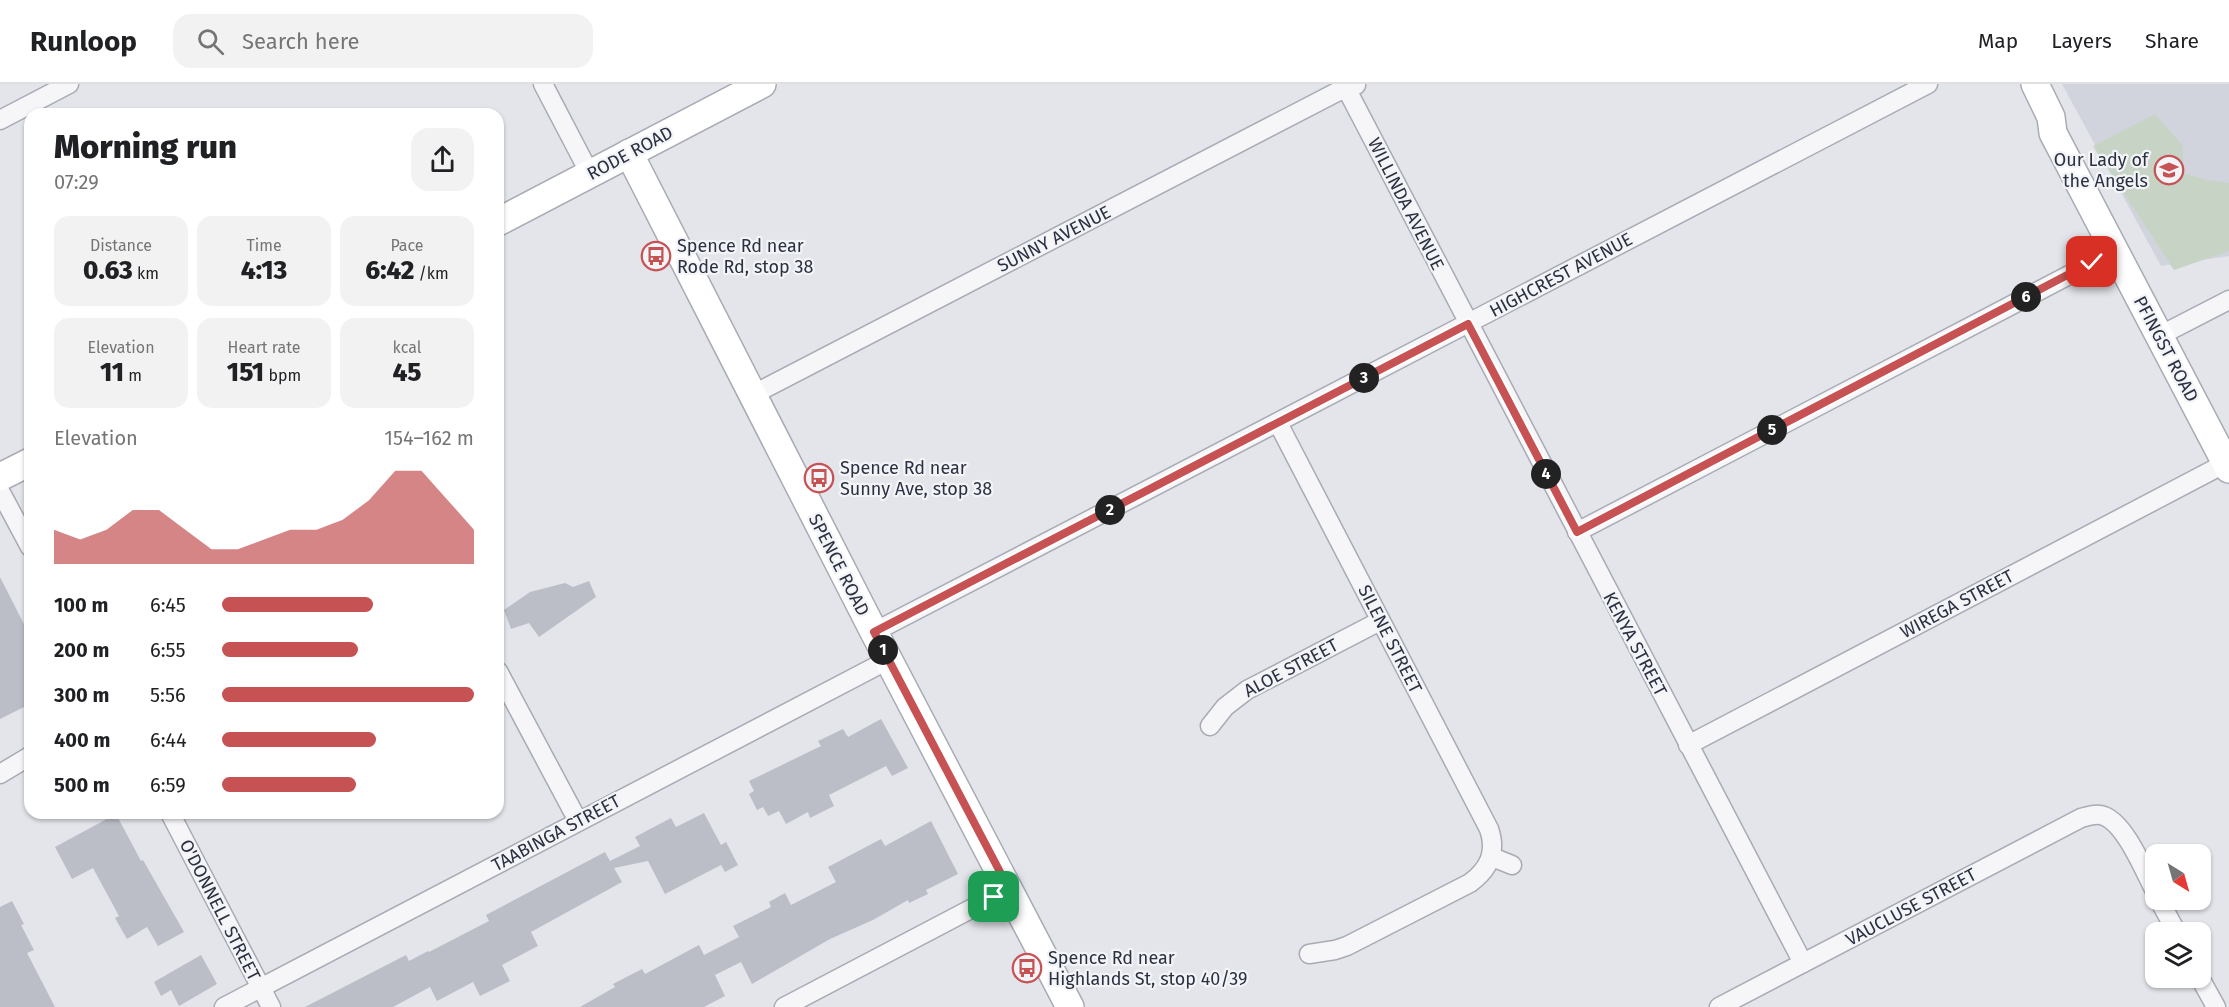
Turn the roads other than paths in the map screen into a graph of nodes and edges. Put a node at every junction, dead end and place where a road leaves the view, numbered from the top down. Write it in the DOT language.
graph roads {
  1 [pos="69,84"];
  2 [pos="543,84"];
  3 [pos="762,84"];
  4 [pos="1928,84"];
  5 [pos="2017,84"];
  6 [pos="2035,84"];
  7 [pos="1349,86"];
  8 [pos="0,120"];
  9 [pos="2053,133"];
  10 [pos="629,153"];
  11 [pos="590,174"];
  12 [pos="504,219"];
  13 [pos="2115,251"];
  14 [pos="2229,300"];
  15 [pos="1468,324"];
  16 [pos="2159,336"];
  17 [pos="752,395"];
  18 [pos="1278,423"];
  19 [pos="24,465"];
  20 [pos="2228,466"];
  21 [pos="0,477"];
  22 [pos="0,491"];
  23 [pos="1577,532"];
  24 [pos="24,536"];
  25 [pos="1380,621"];
  26 [pos="874,632"];
  27 [pos="888,660"];
  28 [pos="504,682"];
  29 [pos="1210,726"];
  30 [pos="1688,745"];
  31 [pos="24,760"];
  32 [pos="0,774"];
  33 [pos="173,819"];
  34 [pos="578,821"];
  35 [pos="1492,857"];
  36 [pos="1512,865"];
  37 [pos="2145,872"];
  38 [pos="1009,889"];
  39 [pos="1310,954"];
  40 [pos="1803,963"];
  41 [pos="261,988"];
  42 [pos="2206,988"];
  43 [pos="224,1007"];
  44 [pos="271,1007"];
  45 [pos="784,1007"];
  46 [pos="1071,1007"];
  47 [pos="1719,1007"];
  48 [pos="2216,1007"];
  1 -- 8 [label="street"];
  2 -- 11 [label="street"];
  3 -- 10 [label="street, RODE ROAD"];
  4 -- 15 [label="street, HIGHCREST AVENUE"];
  5 -- 9 [label="street, PFINGST ROAD"];
  6 -- 9 [label="street, PFINGST ROAD"];
  7 -- 15 [label="street, WILLINDA AVENUE"];
  7 -- 17 [label="street, SUNNY AVENUE"];
  9 -- 13 [label="street, PFINGST ROAD"];
  10 -- 11 [label="street, RODE ROAD"];
  10 -- 17 [label="street, SPENCE ROAD"];
  11 -- 12 [label="street, RODE ROAD"];
  13 -- 16 [label="street, PFINGST ROAD"];
  13 -- 23 [label="street"];
  14 -- 16 [label="street"];
  15 -- 18 [label="street, HIGHCREST AVENUE"];
  15 -- 23 [label="street, KENYA STREET"];
  16 -- 20 [label="street, PFINGST ROAD"];
  17 -- 26 [label="street, SPENCE ROAD"];
  18 -- 25 [label="street, SILENE STREET"];
  18 -- 26 [label="street, HIGHCREST AVENUE"];
  19 -- 21 [label="street"];
  20 -- 30 [label="street, WIREGA STREET"];
  22 -- 24 [label="street"];
  23 -- 30 [label="street, KENYA STREET"];
  25 -- 29 [label="street, ALOE STREET"];
  25 -- 35 [label="street, SILENE STREET"];
  26 -- 27 [label="street, SPENCE ROAD"];
  27 -- 34 [label="street, TAABINGA STREET"];
  27 -- 38 [label="street, SPENCE ROAD"];
  28 -- 34 [label="street"];
  30 -- 40 [label="street, KENYA STREET"];
  31 -- 32 [label="street"];
  33 -- 41 [label="street, O'DONNELL STREET"];
  34 -- 41 [label="street, TAABINGA STREET"];
  35 -- 36 [label="street"];
  35 -- 39 [label="street"];
  37 -- 40 [label="street, VAUCLUSE STREET"];
  38 -- 45 [label="street"];
  38 -- 46 [label="street, SPENCE ROAD"];
  40 -- 47 [label="street, VAUCLUSE STREET"];
  41 -- 43 [label="street, TAABINGA STREET"];
  41 -- 44 [label="street, O'DONNELL STREET"];
  42 -- 48 [label="street"];
}
